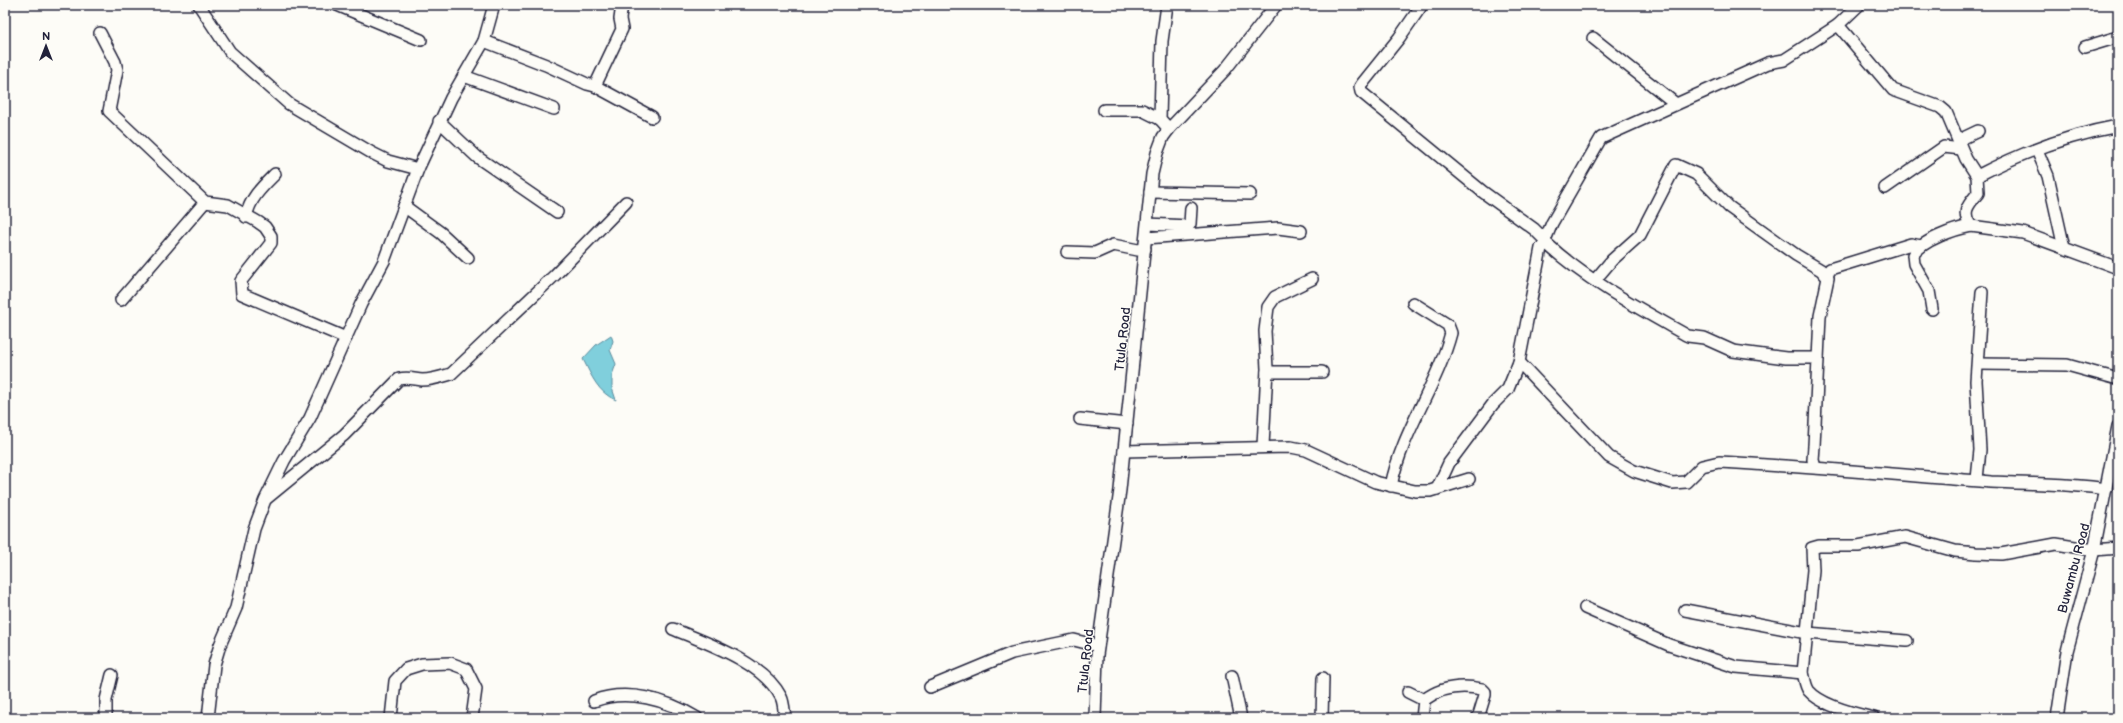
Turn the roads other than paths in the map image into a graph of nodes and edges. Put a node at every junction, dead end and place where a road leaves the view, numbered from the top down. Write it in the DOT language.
graph roads {
  1 [pos="199,5"];
  2 [pos="337,5"];
  3 [pos="494,5"];
  4 [pos="622,5"];
  5 [pos="1167,5"];
  6 [pos="1276,5"];
  7 [pos="1422,5"];
  8 [pos="1859,5"];
  9 [pos="1838,25"];
  10 [pos="100,33"];
  11 [pos="2118,37"];
  12 [pos="1593,38"];
  13 [pos="421,40"];
  14 [pos="484,41"];
  15 [pos="2085,47"];
  16 [pos="464,76"];
  17 [pos="595,86"];
  18 [pos="1676,104"];
  19 [pos="554,109"];
  20 [pos="1104,110"];
  21 [pos="652,117"];
  22 [pos="1160,119"];
  23 [pos="439,121"];
  24 [pos="2118,126"];
  25 [pos="1169,129"];
  26 [pos="1978,131"];
  27 [pos="1960,144"];
  28 [pos="2037,150"];
  29 [pos="418,169"];
  30 [pos="275,174"];
  31 [pos="1977,176"];
  32 [pos="1885,188"];
  33 [pos="1150,192"];
  34 [pos="1250,194"];
  35 [pos="204,202"];
  36 [pos="626,202"];
  37 [pos="404,206"];
  38 [pos="1191,208"];
  39 [pos="558,212"];
  40 [pos="246,216"];
  41 [pos="1148,224"];
  42 [pos="1971,226"];
  43 [pos="1301,231"];
  44 [pos="1545,242"];
  45 [pos="1145,243"];
  46 [pos="1921,246"];
  47 [pos="2064,248"];
  48 [pos="1067,252"];
  49 [pos="468,258"];
  50 [pos="2118,268"];
  51 [pos="1827,276"];
  52 [pos="1312,279"];
  53 [pos="1595,280"];
  54 [pos="1982,292"];
  55 [pos="121,300"];
  56 [pos="1413,303"];
  57 [pos="1932,309"];
  58 [pos="346,338"];
  59 [pos="1818,358"];
  60 [pos="1520,362"];
  61 [pos="1978,364"];
  62 [pos="1267,372"];
  63 [pos="1322,372"];
  64 [pos="2118,379"];
  65 [pos="1080,419"];
  66 [pos="1127,424"];
  67 [pos="2118,426"];
  68 [pos="1263,446"];
  69 [pos="1124,451"];
  70 [pos="1815,467"];
  71 [pos="1469,479"];
  72 [pos="1982,481"];
  73 [pos="1391,486"];
  74 [pos="1437,489"];
  75 [pos="2106,489"];
  76 [pos="265,500"];
  77 [pos="2118,548"];
  78 [pos="2094,550"];
  79 [pos="1585,608"];
  80 [pos="1685,610"];
  81 [pos="673,629"];
  82 [pos="1806,633"];
  83 [pos="1907,641"];
  84 [pos="1098,646"];
  85 [pos="1803,673"];
  86 [pos="112,675"];
  87 [pos="1232,676"];
  88 [pos="1323,678"];
  89 [pos="930,687"];
  90 [pos="1408,692"];
  91 [pos="1424,700"];
  92 [pos="594,701"];
  93 [pos="106,718"];
  94 [pos="208,718"];
  95 [pos="391,718"];
  96 [pos="472,718"];
  97 [pos="697,718"];
  98 [pos="786,718"];
  99 [pos="1095,718"];
  100 [pos="1241,718"];
  101 [pos="1322,718"];
  102 [pos="1422,718"];
  103 [pos="1478,718"];
  104 [pos="1871,718"];
  105 [pos="2056,718"];
  1 -- 29 [label="street"];
  2 -- 13 [label="street"];
  3 -- 14 [label="street"];
  4 -- 17 [label="street"];
  5 -- 22 [label="street"];
  6 -- 25 [label="street, Ttula Road"];
  7 -- 44 [label="street"];
  8 -- 9 [label="street"];
  9 -- 18 [label="street"];
  9 -- 27 [label="street"];
  10 -- 35 [label="street"];
  11 -- 15 [label="street"];
  12 -- 18 [label="street"];
  14 -- 16 [label="street"];
  14 -- 17 [label="street"];
  16 -- 19 [label="street"];
  16 -- 23 [label="street"];
  17 -- 21 [label="street"];
  18 -- 44 [label="street"];
  20 -- 22 [label="street"];
  22 -- 25 [label="street"];
  23 -- 29 [label="street"];
  23 -- 39 [label="street"];
  24 -- 28 [label="street"];
  25 -- 33 [label="street, Ttula Road"];
  26 -- 27 [label="street"];
  27 -- 31 [label="street"];
  27 -- 32 [label="street"];
  28 -- 31 [label="street"];
  28 -- 47 [label="street"];
  29 -- 37 [label="street"];
  30 -- 40 [label="street"];
  31 -- 42 [label="street"];
  33 -- 34 [label="street"];
  33 -- 41 [label="street, Ttula Road"];
  35 -- 40 [label="street"];
  35 -- 55 [label="street"];
  36 -- 76 [label="street"];
  37 -- 49 [label="street"];
  37 -- 58 [label="street"];
  38 -- 41 [label="street"];
  40 -- 58 [label="street"];
  41 -- 45 [label="street, Ttula Road"];
  42 -- 46 [label="street"];
  42 -- 47 [label="street"];
  43 -- 45 [label="street"];
  44 -- 53 [label="street"];
  44 -- 60 [label="street"];
  45 -- 48 [label="street"];
  45 -- 66 [label="street, Ttula Road"];
  46 -- 51 [label="street"];
  46 -- 57 [label="street"];
  47 -- 50 [label="street"];
  51 -- 53 [label="street"];
  51 -- 59 [label="street"];
  52 -- 62 [label="street"];
  53 -- 59 [label="street"];
  54 -- 61 [label="street"];
  56 -- 73 [label="street"];
  58 -- 76 [label="street"];
  59 -- 70 [label="street"];
  60 -- 70 [label="street"];
  60 -- 74 [label="street"];
  61 -- 64 [label="street"];
  61 -- 72 [label="street"];
  62 -- 63 [label="street"];
  62 -- 68 [label="street"];
  65 -- 66 [label="street"];
  66 -- 69 [label="street, Ttula Road"];
  67 -- 75 [label="street, Buwambu Road"];
  68 -- 69 [label="street"];
  68 -- 73 [label="street"];
  69 -- 84 [label="street, Ttula Road"];
  70 -- 72 [label="street"];
  71 -- 74 [label="street"];
  72 -- 75 [label="street"];
  73 -- 74 [label="street"];
  75 -- 78 [label="street, Buwambu Road"];
  76 -- 94 [label="street"];
  77 -- 78 [label="street"];
  78 -- 82 [label="street"];
  78 -- 105 [label="street, Buwambu Road"];
  79 -- 85 [label="street"];
  80 -- 82 [label="street"];
  81 -- 98 [label="street"];
  82 -- 83 [label="street"];
  82 -- 85 [label="street"];
  84 -- 89 [label="street"];
  84 -- 99 [label="street, Ttula Road"];
  85 -- 104 [label="street"];
  86 -- 93 [label="street"];
  87 -- 100 [label="street"];
  88 -- 101 [label="street"];
  90 -- 91 [label="street"];
  91 -- 102 [label="street"];
  91 -- 103 [label="street"];
  92 -- 97 [label="street"];
  95 -- 96 [label="street"];
}
